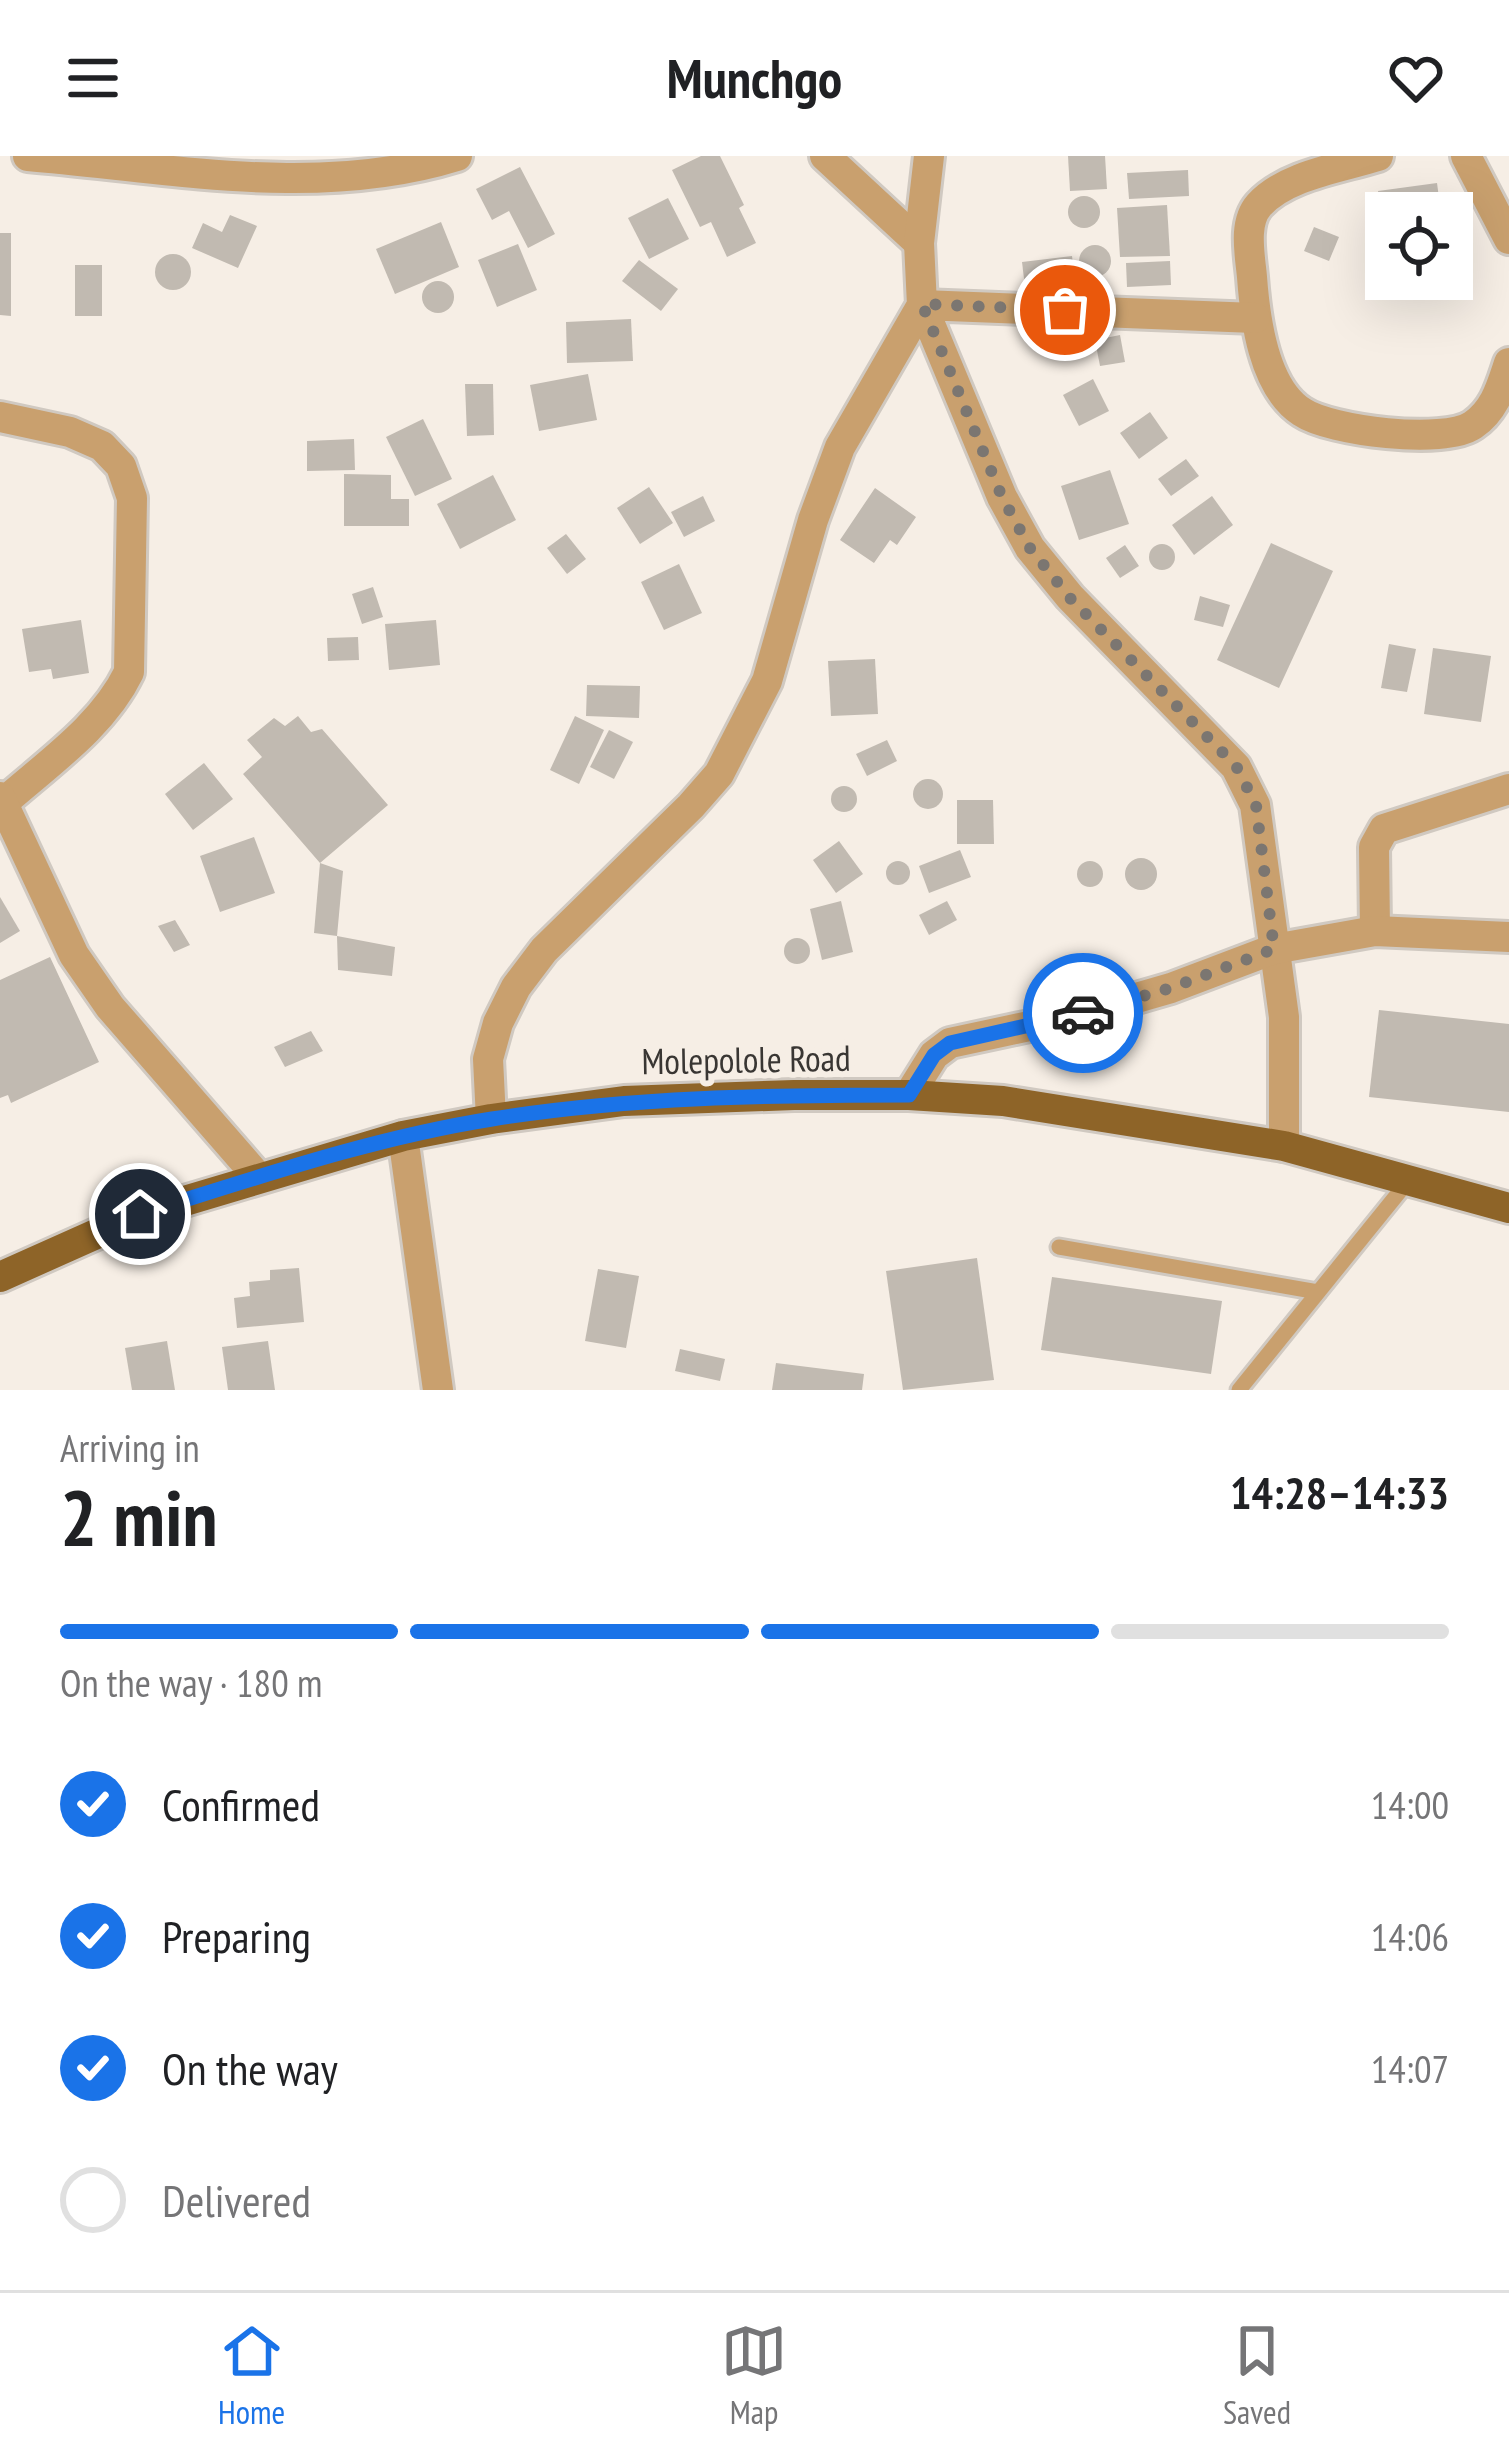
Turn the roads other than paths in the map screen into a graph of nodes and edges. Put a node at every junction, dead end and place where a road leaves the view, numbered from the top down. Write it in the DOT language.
graph roads {
  1 [pos="28,156"];
  2 [pos="457,156"];
  3 [pos="825,156"];
  4 [pos="929,156"];
  5 [pos="1378,156"];
  6 [pos="1466,156"];
  7 [pos="1509,239"];
  8 [pos="919,243"];
  9 [pos="922,304"];
  10 [pos="1256,318"];
  11 [pos="1509,363"];
  12 [pos="0,416"];
  13 [pos="1509,789"];
  14 [pos="1,800"];
  15 [pos="1375,931"];
  16 [pos="1509,937"];
  17 [pos="1274,949"];
  18 [pos="909,1095"];
  19 [pos="490,1119"];
  20 [pos="403,1136"];
  21 [pos="1284,1146"];
  22 [pos="258,1177"];
  23 [pos="1409,1180"];
  24 [pos="1509,1208"];
  25 [pos="1059,1247"];
  26 [pos="0,1276"];
  27 [pos="1318,1292"];
  28 [pos="438,1390"];
  29 [pos="1239,1390"];
  1 -- 2 [label="street"];
  3 -- 8 [label="street"];
  4 -- 8 [label="street"];
  5 -- 10 [label="street"];
  6 -- 7 [label="street"];
  8 -- 9 [label="street"];
  9 -- 10 [label="street"];
  9 -- 17 [label="street"];
  9 -- 19 [label="street"];
  10 -- 11 [label="street"];
  12 -- 14 [label="street"];
  13 -- 15 [label="street"];
  14 -- 22 [label="street"];
  15 -- 16 [label="street"];
  15 -- 17 [label="street"];
  17 -- 18 [label="street"];
  17 -- 21 [label="street"];
  18 -- 19 [label="main road, Molepolole Road"];
  18 -- 21 [label="main road, Molepolole Road"];
  19 -- 20 [label="main road, Molepolole Road"];
  20 -- 22 [label="main road, Molepolole Road"];
  20 -- 28 [label="street"];
  21 -- 23 [label="main road, Molepolole Road"];
  22 -- 26 [label="main road, Molepolole Road"];
  23 -- 24 [label="main road, Molepolole Road"];
  23 -- 27 [label="lane"];
  25 -- 27 [label="lane"];
  27 -- 29 [label="lane"];
}
